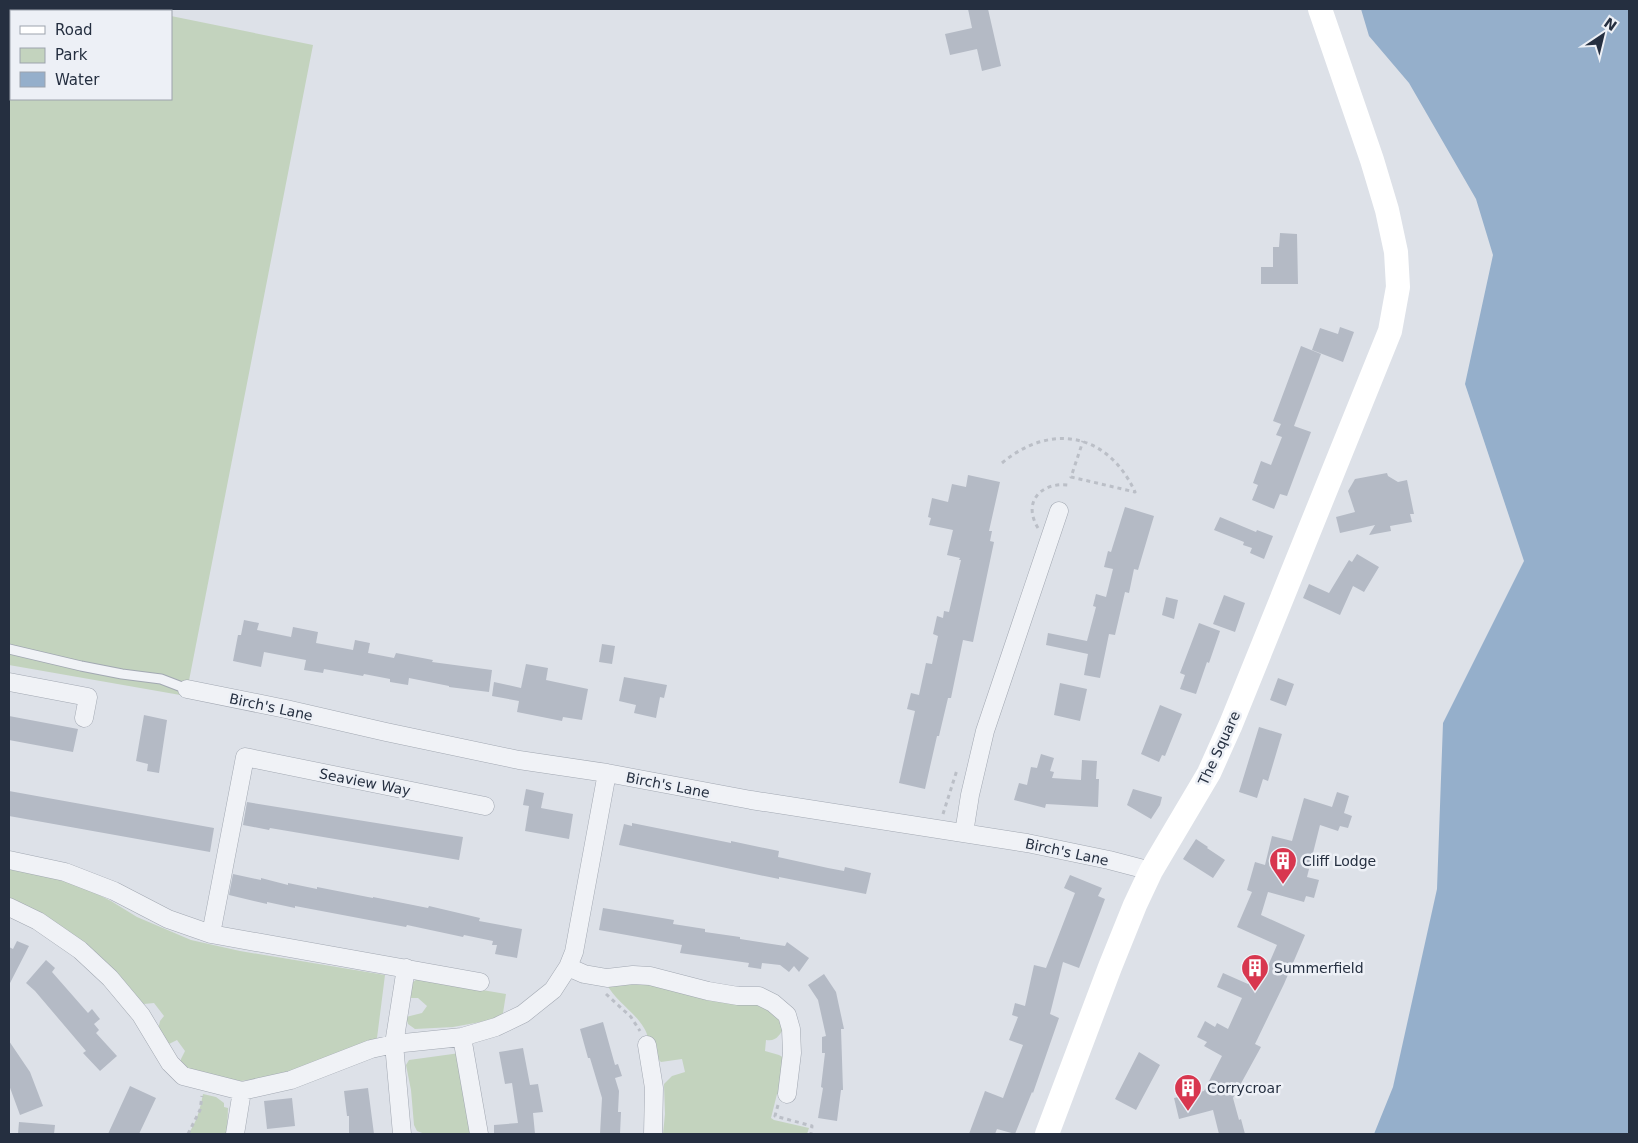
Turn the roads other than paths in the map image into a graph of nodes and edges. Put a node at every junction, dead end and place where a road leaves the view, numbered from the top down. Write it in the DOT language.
graph roads {
  1 [pos="1320,9"];
  2 [pos="1059,511"];
  3 [pos="9,649"];
  4 [pos="9,682"];
  5 [pos="187,689"];
  6 [pos="84,718"];
  7 [pos="607,773"];
  8 [pos="485,806"];
  9 [pos="964,833"];
  10 [pos="9,860"];
  11 [pos="1150,871"];
  12 [pos="9,907"];
  13 [pos="211,934"];
  14 [pos="568,967"];
  15 [pos="406,968"];
  16 [pos="480,982"];
  17 [pos="462,1037"];
  18 [pos="394,1044"];
  19 [pos="647,1046"];
  20 [pos="242,1091"];
  21 [pos="787,1094"];
  22 [pos="236,1134"];
  23 [pos="402,1134"];
  24 [pos="479,1134"];
  25 [pos="653,1134"];
  26 [pos="1047,1134"];
  1 -- 11 [label="main road, The Square"];
  2 -- 9 [label="street"];
  3 -- 5 [label="lane"];
  4 -- 6 [label="street"];
  5 -- 7 [label="street, Birch's Lane"];
  7 -- 9 [label="street, Birch's Lane"];
  7 -- 14 [label="street"];
  8 -- 13 [label="street, Seaview Way"];
  9 -- 11 [label="street, Birch's Lane"];
  10 -- 13 [label="street"];
  11 -- 26 [label="main road, The Square"];
  12 -- 20 [label="street"];
  13 -- 15 [label="street"];
  14 -- 17 [label="street"];
  14 -- 21 [label="street"];
  15 -- 16 [label="street"];
  15 -- 18 [label="street"];
  17 -- 18 [label="street"];
  17 -- 24 [label="street"];
  18 -- 20 [label="street"];
  18 -- 23 [label="street"];
  19 -- 25 [label="street"];
  20 -- 22 [label="street"];
}
